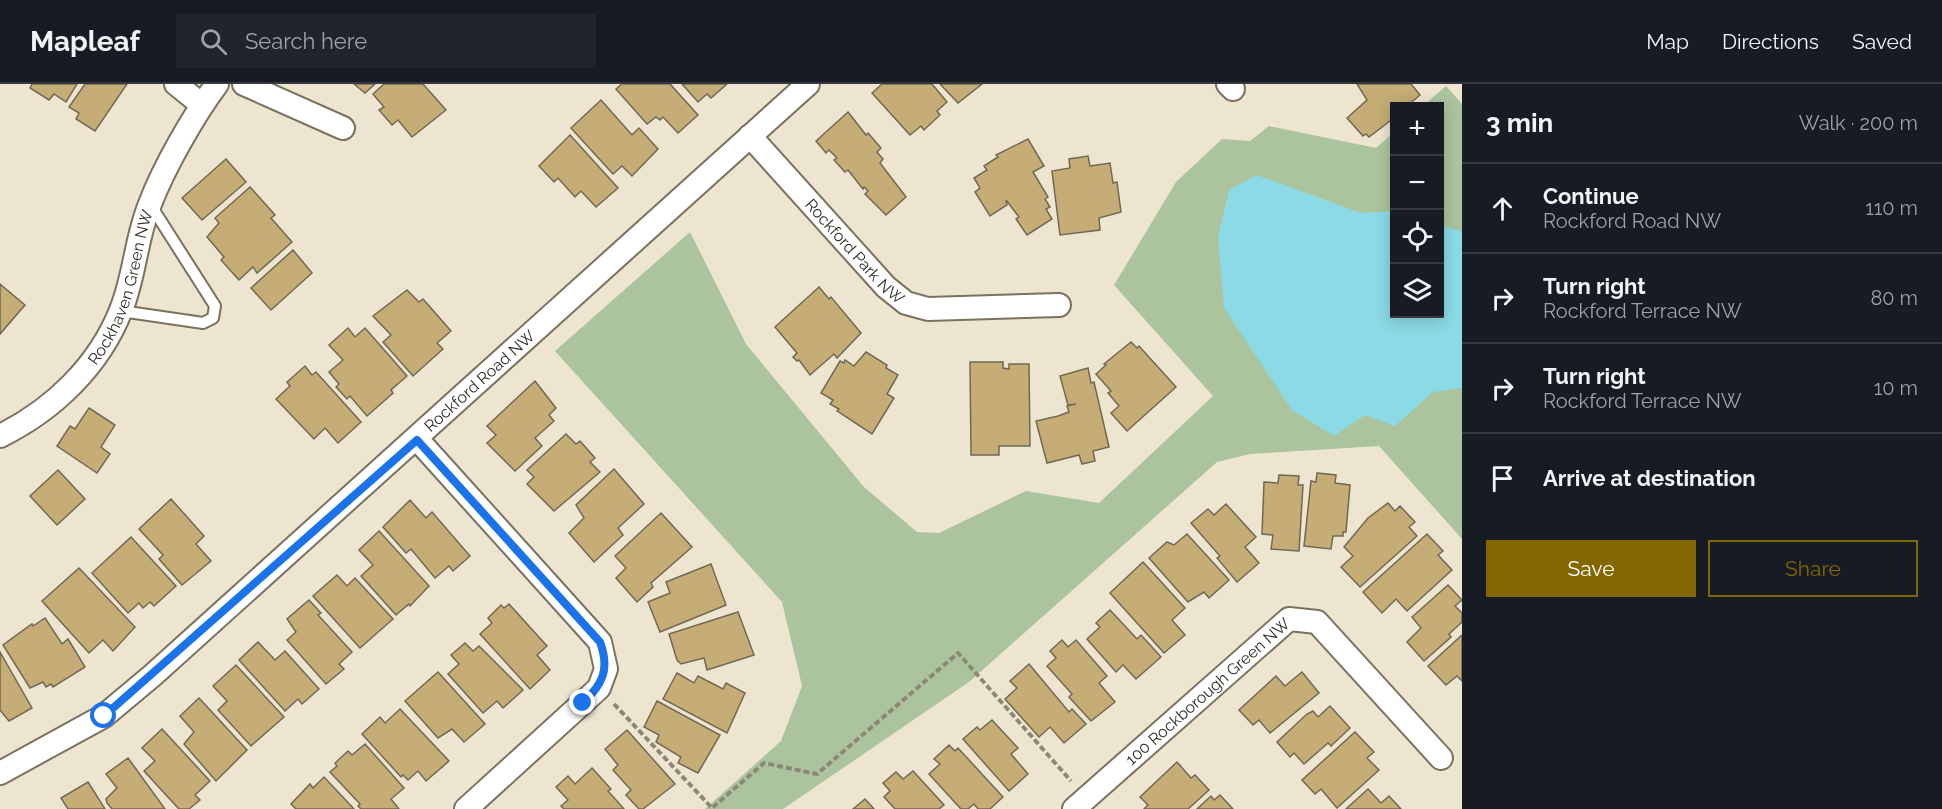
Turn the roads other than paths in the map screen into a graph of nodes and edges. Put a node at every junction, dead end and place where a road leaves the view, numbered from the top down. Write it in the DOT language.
graph roads {
  1 [pos="176,84"];
  2 [pos="217,84"];
  3 [pos="244,84"];
  4 [pos="808,84"];
  5 [pos="202,105"];
  6 [pos="343,128"];
  7 [pos="750,136"];
  8 [pos="149,204"];
  9 [pos="1059,305"];
  10 [pos="121,310"];
  11 [pos="0,436"];
  12 [pos="417,440"];
  13 [pos="1441,758"];
  14 [pos="0,773"];
  15 [pos="1080,804"];
  16 [pos="466,809"];
  1 -- 5 [label="street"];
  2 -- 5 [label="street, Rockhaven Green NW"];
  3 -- 6 [label="street"];
  4 -- 7 [label="street, Rockford Road NW"];
  5 -- 8 [label="street, Rockhaven Green NW"];
  7 -- 9 [label="street, Rockford Park NW"];
  7 -- 12 [label="street, Rockford Road NW"];
  8 -- 10 [label="street, Rockhaven Green NW"];
  8 -- 10 [label="lane"];
  10 -- 11 [label="street, Rockhaven Green NW"];
  12 -- 14 [label="street, Rockford Road NW"];
  12 -- 16 [label="street"];
  13 -- 15 [label="street, 100 Rockborough Green NW"];
}
